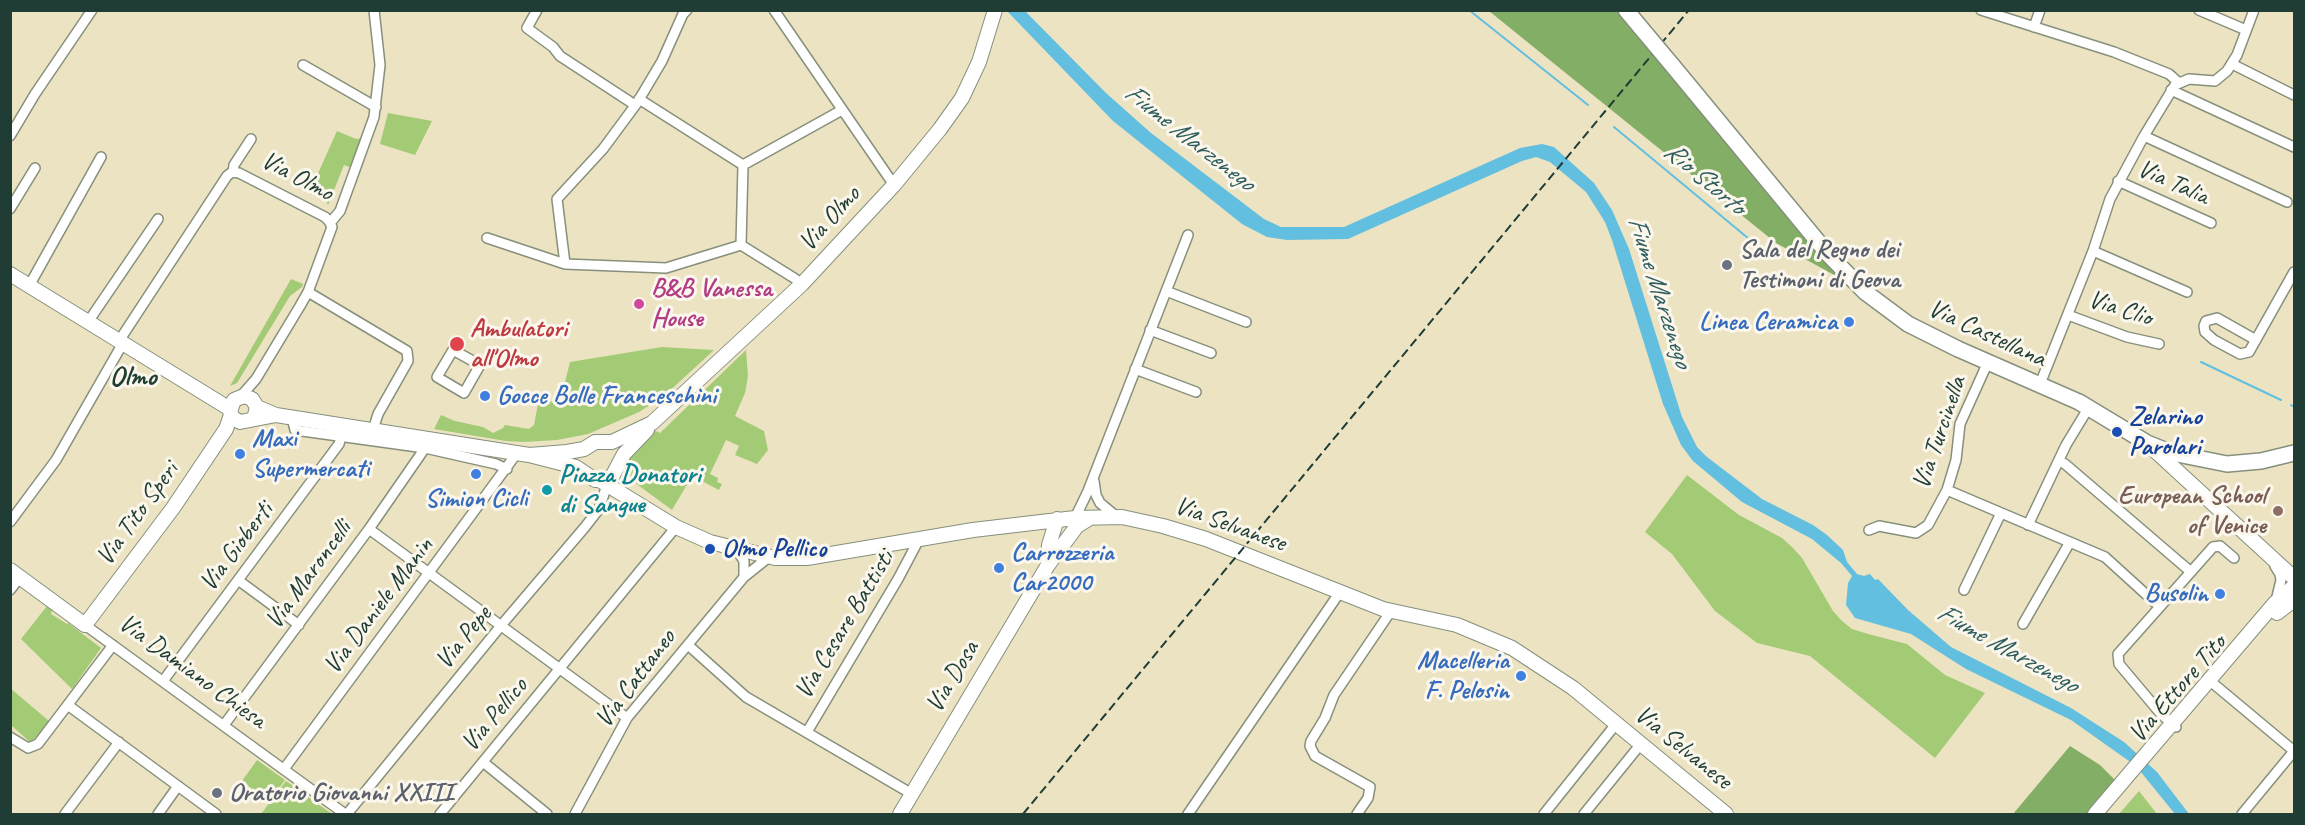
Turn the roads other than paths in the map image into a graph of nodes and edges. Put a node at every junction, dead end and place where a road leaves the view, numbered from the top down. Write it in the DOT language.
graph roads {
  1 [pos="92,10"];
  2 [pos="374,10"];
  3 [pos="537,10"];
  4 [pos="687,10"];
  5 [pos="774,10"];
  6 [pos="995,10"];
  7 [pos="1626,10"];
  8 [pos="1981,10"];
  9 [pos="2040,10"];
  10 [pos="2199,10"];
  11 [pos="2254,10"];
  12 [pos="2034,27"];
  13 [pos="2246,30"];
  14 [pos="2232,64"];
  15 [pos="303,65"];
  16 [pos="2178,82"];
  17 [pos="2171,90"];
  18 [pos="2295,96"];
  19 [pos="637,102"];
  20 [pos="376,107"];
  21 [pos="842,110"];
  22 [pos="10,136"];
  23 [pos="2144,136"];
  24 [pos="251,139"];
  25 [pos="2295,147"];
  26 [pos="101,157"];
  27 [pos="743,165"];
  28 [pos="35,168"];
  29 [pos="233,172"];
  30 [pos="2118,181"];
  31 [pos="894,185"];
  32 [pos="2287,202"];
  33 [pos="10,209"];
  34 [pos="158,219"];
  35 [pos="330,223"];
  36 [pos="2211,223"];
  37 [pos="1188,235"];
  38 [pos="487,238"];
  39 [pos="741,245"];
  40 [pos="2093,251"];
  41 [pos="565,264"];
  42 [pos="2295,272"];
  43 [pos="10,274"];
  44 [pos="802,284"];
  45 [pos="29,286"];
  46 [pos="1166,291"];
  47 [pos="308,292"];
  48 [pos="2187,292"];
  49 [pos="2068,315"];
  50 [pos="88,322"];
  51 [pos="1246,322"];
  52 [pos="1150,330"];
  53 [pos="2256,340"];
  54 [pos="121,342"];
  55 [pos="2159,344"];
  56 [pos="453,350"];
  57 [pos="1211,353"];
  58 [pos="1988,362"];
  59 [pos="1136,369"];
  60 [pos="256,379"];
  61 [pos="2040,384"];
  62 [pos="1197,392"];
  63 [pos="234,405"];
  64 [pos="2089,407"];
  65 [pos="253,413"];
  66 [pos="292,418"];
  67 [pos="652,423"];
  68 [pos="226,429"];
  69 [pos="373,430"];
  70 [pos="341,437"];
  71 [pos="607,443"];
  72 [pos="2147,443"];
  73 [pos="426,444"];
  74 [pos="584,449"];
  75 [pos="2295,453"];
  76 [pos="523,454"];
  77 [pos="2059,461"];
  78 [pos="618,466"];
  79 [pos="507,469"];
  80 [pos="582,471"];
  81 [pos="1094,478"];
  82 [pos="604,483"];
  83 [pos="1947,490"];
  84 [pos="2001,513"];
  85 [pos="659,516"];
  86 [pos="1095,516"];
  87 [pos="1117,517"];
  88 [pos="1075,518"];
  89 [pos="1057,519"];
  90 [pos="10,522"];
  91 [pos="1030,522"];
  92 [pos="2028,525"];
  93 [pos="676,527"];
  94 [pos="369,529"];
  95 [pos="1869,530"];
  96 [pos="2251,537"];
  97 [pos="915,539"];
  98 [pos="2070,542"];
  99 [pos="1056,546"];
  100 [pos="737,550"];
  101 [pos="763,556"];
  102 [pos="2234,558"];
  103 [pos="2191,572"];
  104 [pos="430,573"];
  105 [pos="15,574"];
  106 [pos="744,577"];
  107 [pos="2295,578"];
  108 [pos="238,580"];
  109 [pos="2295,586"];
  110 [pos="10,590"];
  111 [pos="1964,590"];
  112 [pos="1340,592"];
  113 [pos="2295,600"];
  114 [pos="2274,604"];
  115 [pos="2160,607"];
  116 [pos="1391,611"];
  117 [pos="2023,624"];
  118 [pos="86,625"];
  119 [pos="299,625"];
  120 [pos="501,626"];
  121 [pos="113,645"];
  122 [pos="688,645"];
  123 [pos="560,669"];
  124 [pos="163,681"];
  125 [pos="2211,682"];
  126 [pos="69,706"];
  127 [pos="627,718"];
  128 [pos="1616,724"];
  129 [pos="224,725"];
  130 [pos="2174,726"];
  131 [pos="807,732"];
  132 [pos="10,737"];
  133 [pos="119,742"];
  134 [pos="1640,744"];
  135 [pos="2294,751"];
  136 [pos="483,762"];
  137 [pos="284,769"];
  138 [pos="2133,774"];
  139 [pos="178,786"];
  140 [pos="912,794"];
  141 [pos="65,814"];
  142 [pos="158,814"];
  143 [pos="216,814"];
  144 [pos="346,814"];
  145 [pos="440,814"];
  146 [pos="547,814"];
  147 [pos="575,814"];
  148 [pos="900,814"];
  149 [pos="1188,814"];
  150 [pos="1357,814"];
  151 [pos="1544,814"];
  152 [pos="1584,814"];
  153 [pos="1726,814"];
  154 [pos="2095,814"];
  155 [pos="2103,814"];
  156 [pos="2242,814"];
  1 -- 22 [label="street"];
  2 -- 20 [label="street"];
  3 -- 19 [label="street"];
  4 -- 19 [label="street"];
  5 -- 21 [label="street"];
  6 -- 31 [label="street, Via Olmo"];
  7 -- 58 [label="main road, Via Castellana, bridge"];
  8 -- 12 [label="street"];
  9 -- 12 [label="street"];
  10 -- 13 [label="street"];
  11 -- 13 [label="street"];
  12 -- 16 [label="street"];
  13 -- 14 [label="street"];
  14 -- 16 [label="street"];
  14 -- 18 [label="street"];
  15 -- 20 [label="street"];
  16 -- 17 [label="street"];
  17 -- 23 [label="street"];
  17 -- 25 [label="street"];
  19 -- 27 [label="street"];
  19 -- 41 [label="street"];
  20 -- 35 [label="street"];
  21 -- 27 [label="street"];
  21 -- 31 [label="street"];
  23 -- 30 [label="street"];
  23 -- 32 [label="street"];
  24 -- 29 [label="street"];
  26 -- 45 [label="street"];
  27 -- 39 [label="street"];
  28 -- 33 [label="street"];
  29 -- 35 [label="street, Via Olmo"];
  29 -- 54 [label="street, Via Olmo"];
  30 -- 36 [label="street, Via Talia"];
  30 -- 40 [label="street"];
  31 -- 44 [label="street, Via Olmo"];
  34 -- 50 [label="street"];
  35 -- 47 [label="street, Via Olmo"];
  37 -- 46 [label="street"];
  38 -- 41 [label="street"];
  39 -- 41 [label="street"];
  39 -- 44 [label="street"];
  40 -- 48 [label="street"];
  40 -- 49 [label="street"];
  42 -- 53 [label="street"];
  43 -- 45 [label="street"];
  44 -- 67 [label="street, Via Olmo"];
  45 -- 50 [label="street"];
  46 -- 51 [label="street"];
  46 -- 52 [label="street"];
  47 -- 60 [label="street, Via Olmo"];
  47 -- 69 [label="street"];
  49 -- 55 [label="street, Via Clio"];
  49 -- 61 [label="street"];
  50 -- 54 [label="street"];
  52 -- 57 [label="street"];
  52 -- 59 [label="street"];
  53 -- 53 [label="street"];
  54 -- 63 [label="street"];
  54 -- 90 [label="street, Via Olmo"];
  56 -- 56 [label="street"];
  58 -- 61 [label="main road, Via Castellana"];
  58 -- 83 [label="street, Via Turcinella"];
  59 -- 62 [label="street"];
  59 -- 81 [label="street"];
  60 -- 63 [label="street, Via Olmo"];
  60 -- 65 [label="street, Via Olmo"];
  61 -- 64 [label="main road, Via Castellana"];
  63 -- 65 [label="street"];
  63 -- 65 [label="street"];
  63 -- 68 [label="street, Via Tito Speri"];
  64 -- 72 [label="main road, Via Castellana"];
  64 -- 77 [label="street"];
  65 -- 66 [label="street, Via Olmo"];
  65 -- 68 [label="street"];
  66 -- 69 [label="street, Via Olmo"];
  66 -- 70 [label="street, Via Olmo"];
  67 -- 71 [label="street, Via Olmo"];
  67 -- 78 [label="street, Via Olmo"];
  68 -- 118 [label="street, Via Tito Speri"];
  69 -- 73 [label="street, Via Olmo"];
  70 -- 73 [label="street, Via Olmo"];
  70 -- 108 [label="street, Via Gioberti"];
  71 -- 74 [label="street, Via Olmo"];
  71 -- 78 [label="street"];
  72 -- 75 [label="main road"];
  72 -- 96 [label="street, Via Castellana"];
  73 -- 76 [label="street, Via Olmo"];
  73 -- 79 [label="street, Via Olmo"];
  73 -- 94 [label="street, Via Maroncelli"];
  74 -- 76 [label="street, Via Olmo"];
  74 -- 80 [label="street"];
  76 -- 79 [label="street, Via Daniele Manin"];
  76 -- 80 [label="street, Via Olmo"];
  77 -- 92 [label="street"];
  77 -- 103 [label="street"];
  78 -- 82 [label="street, Via Olmo"];
  78 -- 85 [label="street, Via Selvanese"];
  79 -- 104 [label="street, Via Daniele Manin"];
  80 -- 82 [label="street, Via Olmo"];
  81 -- 87 [label="street"];
  81 -- 88 [label="street"];
  82 -- 85 [label="street, Via Selvanese"];
  82 -- 120 [label="street, Via Pepe"];
  83 -- 84 [label="street"];
  83 -- 95 [label="street, Via Turcinella"];
  84 -- 92 [label="street"];
  84 -- 111 [label="street"];
  85 -- 93 [label="street, Via Selvanese"];
  86 -- 87 [label="street, Via Selvanese"];
  86 -- 88 [label="street, Via Selvanese"];
  86 -- 99 [label="street"];
  87 -- 112 [label="street, Via Selvanese"];
  88 -- 89 [label="street, Via Selvanese"];
  89 -- 91 [label="street, Via Selvanese"];
  89 -- 99 [label="street"];
  91 -- 97 [label="street, Via Selvanese"];
  91 -- 99 [label="street"];
  92 -- 98 [label="street"];
  93 -- 100 [label="street, Via Selvanese"];
  93 -- 123 [label="street, Via Pellico"];
  94 -- 104 [label="street, Via Pellico"];
  94 -- 119 [label="street, Via Maroncelli"];
  96 -- 107 [label="street, Via Castellana"];
  96 -- 114 [label="street, Via Ettore Tito"];
  97 -- 101 [label="street, Via Selvanese"];
  97 -- 131 [label="street, Via Cesare Battisti"];
  98 -- 115 [label="street"];
  98 -- 117 [label="street"];
  99 -- 140 [label="street, Via Dosa"];
  100 -- 101 [label="street, Via Selvanese"];
  100 -- 106 [label="street"];
  101 -- 106 [label="street, Via Cattaneo"];
  102 -- 103 [label="street"];
  103 -- 115 [label="street"];
  104 -- 120 [label="street, Via Pellico"];
  104 -- 137 [label="street, Via Daniele Manin"];
  105 -- 110 [label="street"];
  105 -- 118 [label="street, Via Damiano Chiesa"];
  106 -- 122 [label="street, Via Cattaneo"];
  108 -- 119 [label="street"];
  108 -- 124 [label="street, Via Gioberti"];
  109 -- 114 [label="street, Via Ettore Tito"];
  112 -- 116 [label="street, Via Selvanese"];
  112 -- 149 [label="street"];
  113 -- 125 [label="street, Via Ettore Tito"];
  114 -- 125 [label="street, Via Ettore Tito"];
  115 -- 130 [label="street"];
  116 -- 128 [label="street, Via Selvanese"];
  116 -- 150 [label="street"];
  118 -- 121 [label="street, Via Damiano Chiesa"];
  119 -- 129 [label="street, Via Maroncelli"];
  120 -- 123 [label="street, Via Pellico"];
  120 -- 144 [label="street, Via Pepe"];
  121 -- 124 [label="street, Via Damiano Chiesa"];
  121 -- 126 [label="street"];
  122 -- 127 [label="street, Via Cattaneo"];
  122 -- 131 [label="street, Via Cesare Battisti"];
  123 -- 127 [label="street, Via Pellico"];
  123 -- 136 [label="street, Via Pellico"];
  124 -- 129 [label="street, Via Damiano Chiesa"];
  125 -- 130 [label="street, Via Ettore Tito"];
  125 -- 135 [label="street"];
  126 -- 132 [label="street"];
  126 -- 133 [label="street"];
  127 -- 147 [label="street, Via Cattaneo"];
  128 -- 134 [label="street, Via Selvanese"];
  128 -- 151 [label="street"];
  129 -- 137 [label="street, Via Damiano Chiesa"];
  130 -- 138 [label="street, Via Ettore Tito"];
  131 -- 140 [label="street, Via Cesare Battisti"];
  133 -- 139 [label="street"];
  133 -- 141 [label="street"];
  134 -- 152 [label="street"];
  134 -- 153 [label="street, Via Selvanese"];
  135 -- 156 [label="street"];
  136 -- 145 [label="street, Via Pellico"];
  136 -- 146 [label="street"];
  137 -- 144 [label="street, Via Damiano Chiesa"];
  138 -- 154 [label="street, Via Ettore Tito"];
  138 -- 155 [label="street, Via Ettore Tito"];
  139 -- 142 [label="street"];
  139 -- 143 [label="street"];
  140 -- 148 [label="street, Via Dosa"];
}
